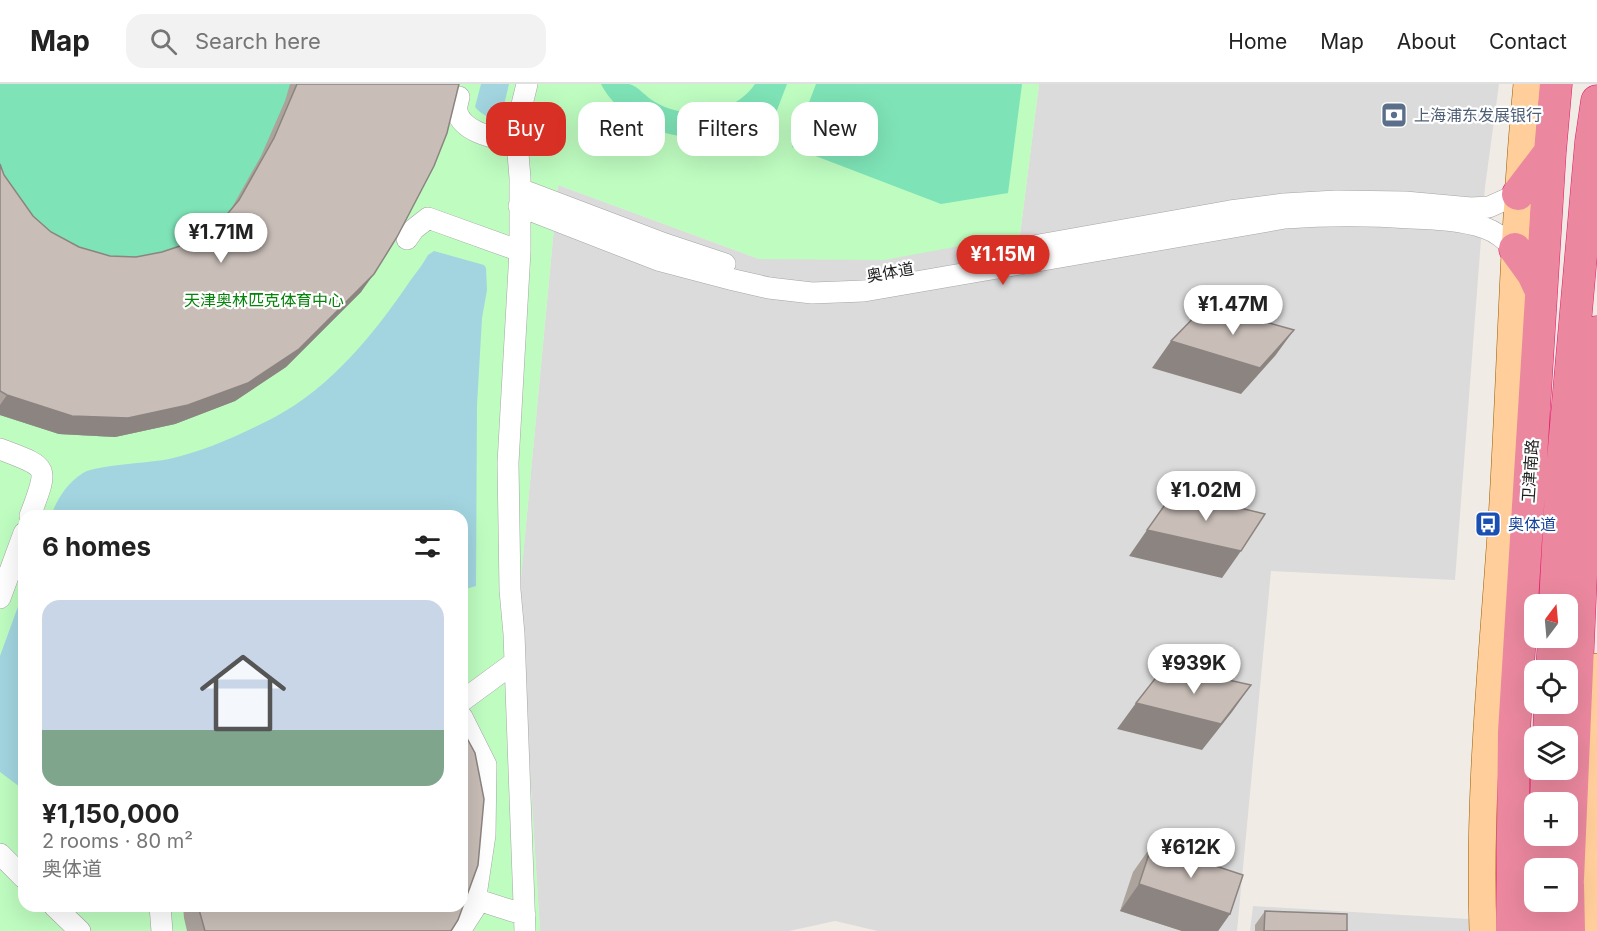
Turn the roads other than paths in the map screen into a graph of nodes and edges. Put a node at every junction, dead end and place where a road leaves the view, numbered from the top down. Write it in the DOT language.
graph roads {
  1 [pos="527,84"];
  2 [pos="1527,84"];
  3 [pos="1556,84"];
  4 [pos="459,97"];
  5 [pos="1597,101"];
  6 [pos="523,102"];
  7 [pos="486,134"];
  8 [pos="1550,152"];
  9 [pos="517,156"];
  10 [pos="1518,194"];
  11 [pos="519,198"];
  12 [pos="407,239"];
  13 [pos="1515,249"];
  14 [pos="520,251"];
  15 [pos="1541,291"];
  16 [pos="1597,332"];
  17 [pos="0,449"];
  18 [pos="32,510"];
  19 [pos="18,549"];
  20 [pos="1556,594"];
  21 [pos="0,598"];
  22 [pos="1568,660"];
  23 [pos="515,662"];
  24 [pos="1597,667"];
  25 [pos="468,697"];
  26 [pos="1563,714"];
  27 [pos="468,729"];
  28 [pos="0,855"];
  29 [pos="1567,858"];
  30 [pos="18,872"];
  31 [pos="475,899"];
  32 [pos="60,912"];
  33 [pos="160,912"];
  34 [pos="1542,912"];
  35 [pos="1569,912"];
  36 [pos="525,923"];
  37 [pos="80,931"];
  38 [pos="162,931"];
  39 [pos="460,931"];
  40 [pos="1483,931"];
  41 [pos="1512,931"];
  42 [pos="1541,931"];
  43 [pos="1569,931"];
  44 [pos="1590,931"];
  1 -- 6 [label="street"];
  2 -- 10 [label="main road"];
  3 -- 8 [label="highway, 卫津南路"];
  4 -- 7 [label="street"];
  5 -- 20 [label="highway, 卫津南路"];
  8 -- 10 [label="highway"];
  8 -- 15 [label="highway, 卫津南路"];
  9 -- 11 [label="street"];
  10 -- 11 [label="street, 奥体道"];
  10 -- 13 [label="main road"];
  11 -- 13 [label="street"];
  11 -- 14 [label="street"];
  12 -- 14 [label="street"];
  13 -- 15 [label="highway"];
  13 -- 40 [label="main road"];
  14 -- 23 [label="street"];
  15 -- 41 [label="highway, 卫津南路"];
  16 -- 22 [label="highway"];
  17 -- 18 [label="street"];
  19 -- 21 [label="street"];
  23 -- 25 [label="street"];
  23 -- 36 [label="street"];
  24 -- 44 [label="main road"];
  26 -- 29 [label="highway"];
  27 -- 31 [label="street"];
  28 -- 30 [label="street"];
  31 -- 36 [label="street"];
  31 -- 39 [label="street"];
  32 -- 37 [label="street"];
  33 -- 38 [label="street"];
  34 -- 42 [label="highway"];
  35 -- 43 [label="highway"];
}
